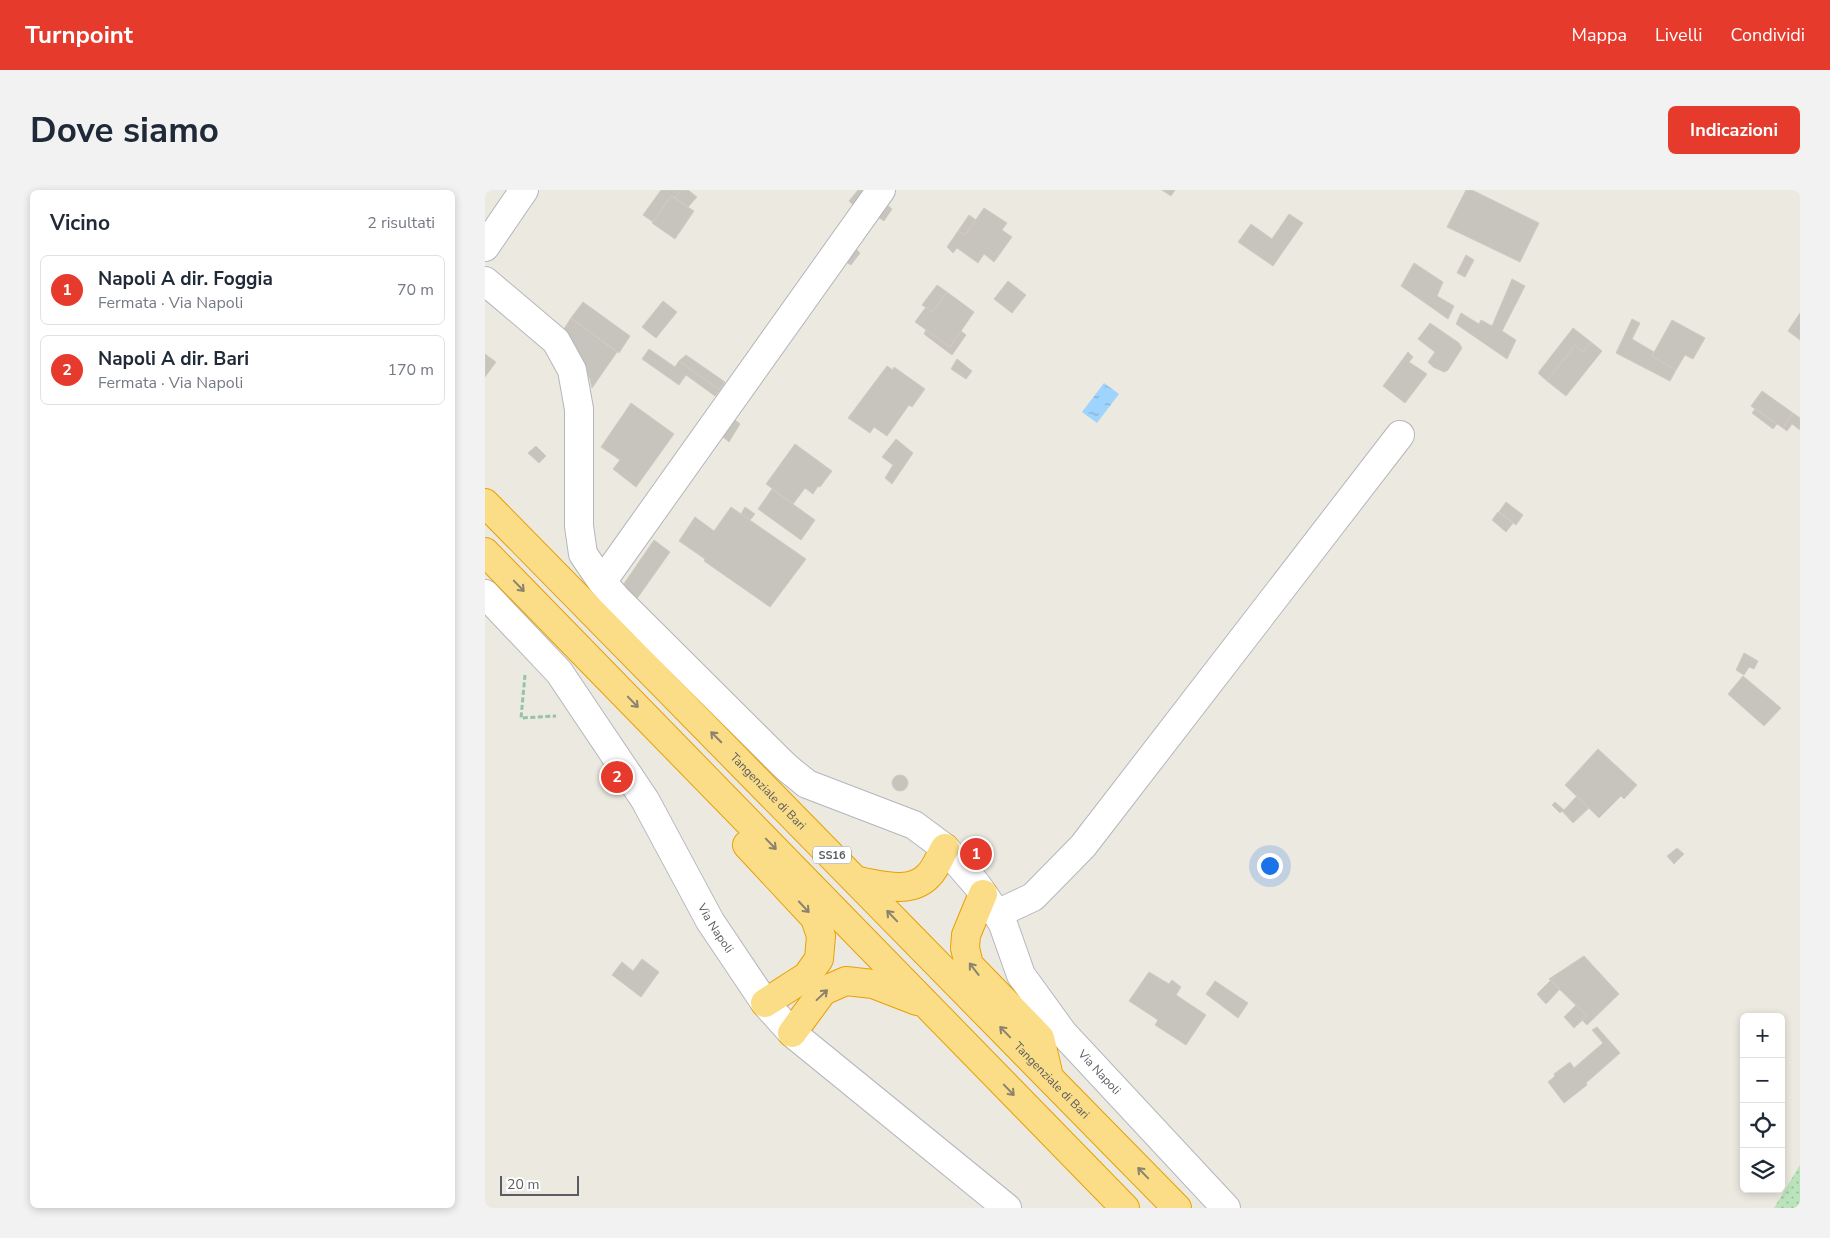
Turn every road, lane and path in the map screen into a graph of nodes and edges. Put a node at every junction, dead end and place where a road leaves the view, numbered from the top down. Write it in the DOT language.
graph roads {
  1 [pos="524,190"];
  2 [pos="881,190"];
  3 [pos="485,247"];
  4 [pos="485,281"];
  5 [pos="1400,435"];
  6 [pos="485,503"];
  7 [pos="485,552"];
  8 [pos="602,582"];
  9 [pos="485,594"];
  10 [pos="525,678"];
  11 [pos="563,716"];
  12 [pos="726,797"];
  13 [pos="945,848"];
  14 [pos="858,881"];
  15 [pos="990,904"];
  16 [pos="765,1003"];
  17 [pos="926,1004"];
  18 [pos="793,1033"];
  19 [pos="1049,1077"];
  20 [pos="1007,1208"];
  21 [pos="1125,1208"];
  22 [pos="1177,1208"];
  23 [pos="1226,1208"];
  1 -- 3 [label="street"];
  2 -- 8 [label="street"];
  4 -- 8 [label="street, Via Napoli"];
  5 -- 15 [label="street"];
  14 -- 6 [label="highway, Tangenziale di Bari / SS16, one-way"];
  7 -- 12 [label="highway, SS16, one-way"];
  8 -- 13 [label="street, Via Napoli"];
  9 -- 16 [label="street, Via Napoli"];
  10 -- 11 [label="path"];
  12 -- 16 [label="highway, one-way"];
  12 -- 17 [label="highway, SS16, one-way"];
  13 -- 14 [label="highway"];
  13 -- 15 [label="street, Via Napoli"];
  19 -- 14 [label="highway, Tangenziale di Bari / SS16, one-way"];
  19 -- 15 [label="highway, one-way"];
  15 -- 23 [label="street, Via Napoli"];
  16 -- 18 [label="street, Via Napoli"];
  18 -- 17 [label="highway, one-way"];
  17 -- 21 [label="highway, SS16, one-way"];
  18 -- 20 [label="street, Via Napoli"];
  22 -- 19 [label="highway, Tangenziale di Bari / SS16, one-way"];
}
